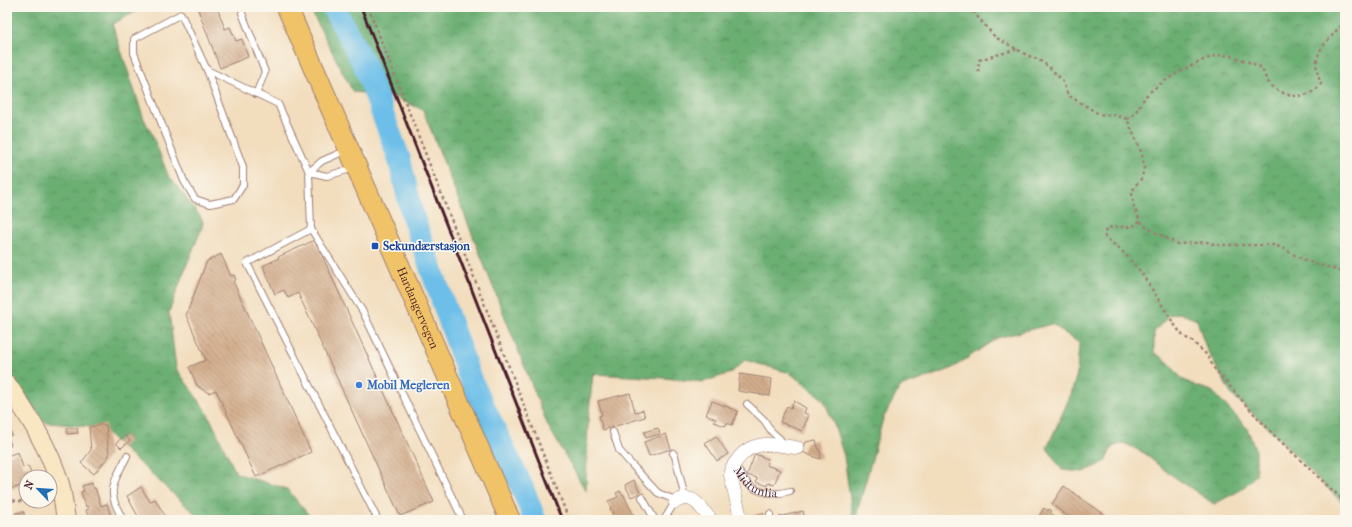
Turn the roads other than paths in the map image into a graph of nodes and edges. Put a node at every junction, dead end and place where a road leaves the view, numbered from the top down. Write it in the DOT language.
graph roads {
  1 [pos="287,7"];
  2 [pos="242,13"];
  3 [pos="207,70"];
  4 [pos="256,94"];
  5 [pos="348,150"];
  6 [pos="357,167"];
  7 [pos="309,172"];
  8 [pos="311,229"];
  9 [pos="7,384"];
  10 [pos="747,404"];
  11 [pos="613,432"];
  12 [pos="782,445"];
  13 [pos="798,448"];
  14 [pos="673,453"];
  15 [pos="127,456"];
  16 [pos="734,464"];
  17 [pos="790,490"];
  18 [pos="642,496"];
  19 [pos="680,500"];
  20 [pos="66,520"];
  21 [pos="124,520"];
  22 [pos="378,520"];
  23 [pos="464,520"];
  24 [pos="510,520"];
  25 [pos="655,520"];
  26 [pos="664,520"];
  27 [pos="711,520"];
  28 [pos="741,520"];
  1 -- 5 [label="main road, Hardangervegen"];
  2 -- 4 [label="lane"];
  3 -- 3 [label="lane"];
  3 -- 4 [label="lane"];
  4 -- 7 [label="lane"];
  5 -- 6 [label="main road, Hardangervegen"];
  5 -- 7 [label="lane"];
  6 -- 7 [label="lane"];
  6 -- 24 [label="main road, Hardangervegen"];
  7 -- 8 [label="lane"];
  8 -- 22 [label="lane"];
  8 -- 23 [label="lane"];
  9 -- 20 [label="main road"];
  10 -- 12 [label="lane"];
  11 -- 19 [label="lane"];
  12 -- 13 [label="street"];
  12 -- 16 [label="street"];
  14 -- 19 [label="lane"];
  15 -- 21 [label="lane"];
  16 -- 17 [label="lane, Midtunlia"];
  16 -- 28 [label="street, Midtunlia"];
  18 -- 25 [label="lane"];
  19 -- 26 [label="lane"];
  19 -- 27 [label="street"];
}
